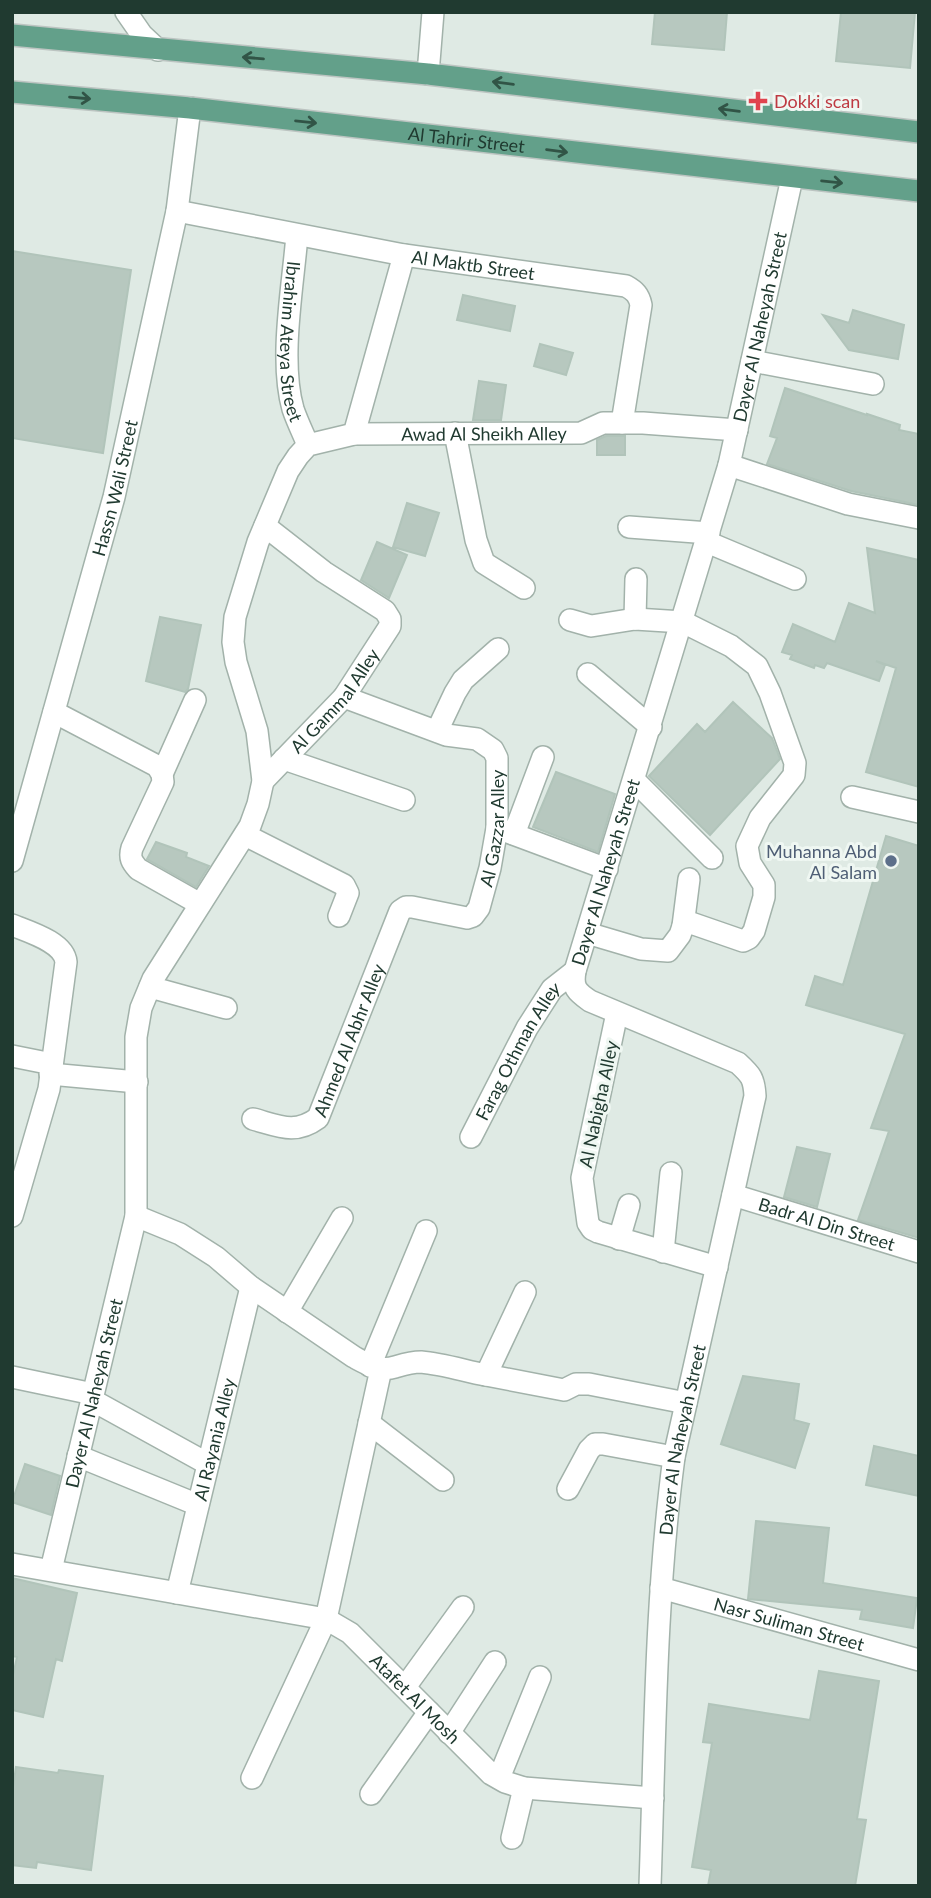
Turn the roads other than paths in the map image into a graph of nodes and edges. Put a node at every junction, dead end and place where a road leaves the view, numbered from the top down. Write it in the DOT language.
graph roads {
  1 [pos="125,12"];
  2 [pos="433,12"];
  3 [pos="12,35"];
  4 [pos="158,50"];
  5 [pos="428,74"];
  6 [pos="12,92"];
  7 [pos="190,108"];
  8 [pos="919,132"];
  9 [pos="792,178"];
  10 [pos="919,191"];
  11 [pos="177,211"];
  12 [pos="298,234"];
  13 [pos="404,255"];
  14 [pos="752,361"];
  15 [pos="873,384"];
  16 [pos="622,423"];
  17 [pos="737,430"];
  18 [pos="455,433"];
  19 [pos="354,434"];
  20 [pos="308,444"];
  21 [pos="729,465"];
  22 [pos="919,518"];
  23 [pos="265,526"];
  24 [pos="629,527"];
  25 [pos="708,538"];
  26 [pos="636,579"];
  27 [pos="795,579"];
  28 [pos="524,588"];
  29 [pos="635,619"];
  30 [pos="570,620"];
  31 [pos="682,622"];
  32 [pos="498,649"];
  33 [pos="588,674"];
  34 [pos="344,696"];
  35 [pos="195,700"];
  36 [pos="54,712"];
  37 [pos="651,727"];
  38 [pos="437,731"];
  39 [pos="542,757"];
  40 [pos="284,759"];
  41 [pos="162,774"];
  42 [pos="634,780"];
  43 [pos="262,781"];
  44 [pos="852,797"];
  45 [pos="404,800"];
  46 [pos="919,812"];
  47 [pos="505,831"];
  48 [pos="245,835"];
  49 [pos="712,858"];
  50 [pos="12,861"];
  51 [pos="607,869"];
  52 [pos="688,879"];
  53 [pos="200,905"];
  54 [pos="412,907"];
  55 [pos="340,916"];
  56 [pos="12,925"];
  57 [pos="683,926"];
  58 [pos="587,933"];
  59 [pos="575,971"];
  60 [pos="150,987"];
  61 [pos="226,1008"];
  62 [pos="617,1013"];
  63 [pos="12,1056"];
  64 [pos="51,1069"];
  65 [pos="137,1082"];
  66 [pos="253,1119"];
  67 [pos="471,1138"];
  68 [pos="671,1173"];
  69 [pos="733,1195"];
  70 [pos="629,1205"];
  71 [pos="12,1216"];
  72 [pos="136,1216"];
  73 [pos="342,1218"];
  74 [pos="426,1231"];
  75 [pos="619,1238"];
  76 [pos="663,1252"];
  77 [pos="919,1252"];
  78 [pos="716,1267"];
  79 [pos="251,1287"];
  80 [pos="525,1292"];
  81 [pos="287,1312"];
  82 [pos="376,1367"];
  83 [pos="486,1375"];
  84 [pos="12,1377"];
  85 [pos="92,1397"];
  86 [pos="686,1403"];
  87 [pos="369,1423"];
  88 [pos="78,1456"];
  89 [pos="674,1457"];
  90 [pos="208,1464"];
  91 [pos="443,1480"];
  92 [pos="568,1489"];
  93 [pos="198,1505"];
  94 [pos="12,1564"];
  95 [pos="51,1570"];
  96 [pos="661,1588"];
  97 [pos="177,1593"];
  98 [pos="463,1607"];
  99 [pos="326,1619"];
  100 [pos="919,1660"];
  101 [pos="495,1662"];
  102 [pos="540,1677"];
  103 [pos="405,1687"];
  104 [pos="429,1712"];
  105 [pos="449,1733"];
  106 [pos="252,1778"];
  107 [pos="499,1778"];
  108 [pos="524,1788"];
  109 [pos="371,1794"];
  110 [pos="653,1798"];
  111 [pos="512,1838"];
  112 [pos="650,1886"];
  1 -- 4 [label="street"];
  2 -- 5 [label="street"];
  3 -- 4 [label="main road"];
  5 -- 4 [label="main road, one-way"];
  8 -- 5 [label="main road, one-way"];
  6 -- 7 [label="main road, Al Tahrir Street, one-way"];
  7 -- 9 [label="main road, Al Tahrir Street, one-way"];
  7 -- 11 [label="street, Hassn Wali Street"];
  9 -- 10 [label="main road, Al Tahrir Street, one-way"];
  9 -- 14 [label="street, Dayer Al Naheyah Street"];
  11 -- 12 [label="street, Al Maktb Street"];
  11 -- 36 [label="street, Hassn Wali Street"];
  12 -- 13 [label="street, Al Maktb Street"];
  12 -- 20 [label="street, Ibrahim Ateya Street"];
  13 -- 16 [label="street, Al Maktb Street"];
  13 -- 19 [label="street"];
  14 -- 15 [label="street"];
  14 -- 17 [label="street, Dayer Al Naheyah Street"];
  16 -- 17 [label="street, Awad Al Sheikh Alley"];
  16 -- 18 [label="street, Awad Al Sheikh Alley"];
  17 -- 21 [label="street, Dayer Al Naheyah Street"];
  18 -- 19 [label="street, Awad Al Sheikh Alley"];
  18 -- 28 [label="street"];
  19 -- 20 [label="street"];
  20 -- 23 [label="street, Dayer Al Naheyah Street"];
  21 -- 22 [label="street"];
  21 -- 25 [label="street, Dayer Al Naheyah Street"];
  23 -- 34 [label="street, Al Gammal Alley"];
  23 -- 43 [label="street, Dayer Al Naheyah Street"];
  24 -- 25 [label="street"];
  25 -- 27 [label="street"];
  25 -- 31 [label="street, Dayer Al Naheyah Street"];
  26 -- 29 [label="street"];
  29 -- 30 [label="street"];
  29 -- 31 [label="street"];
  31 -- 37 [label="street, Dayer Al Naheyah Street"];
  31 -- 57 [label="street"];
  32 -- 38 [label="street"];
  33 -- 37 [label="street"];
  34 -- 38 [label="street, Al Gazzar Alley"];
  34 -- 40 [label="street, Al Gammal Alley"];
  35 -- 41 [label="street"];
  36 -- 41 [label="street"];
  36 -- 50 [label="street, Hassn Wali Street"];
  37 -- 42 [label="street, Dayer Al Naheyah Street"];
  38 -- 47 [label="street, Al Gazzar Alley"];
  39 -- 47 [label="street"];
  40 -- 43 [label="street, Al Gammal Alley"];
  40 -- 45 [label="street"];
  41 -- 53 [label="street"];
  42 -- 49 [label="street"];
  42 -- 51 [label="street, Dayer Al Naheyah Street"];
  43 -- 48 [label="street, Dayer Al Naheyah Street"];
  44 -- 46 [label="street"];
  47 -- 51 [label="street"];
  47 -- 54 [label="street, Al Gazzar Alley"];
  48 -- 53 [label="street, Dayer Al Naheyah Street"];
  48 -- 55 [label="street"];
  51 -- 58 [label="street, Dayer Al Naheyah Street"];
  52 -- 57 [label="street"];
  53 -- 60 [label="street, Dayer Al Naheyah Street"];
  54 -- 66 [label="street, Ahmed Al Abhr Alley"];
  56 -- 64 [label="street"];
  57 -- 58 [label="street"];
  58 -- 59 [label="street, Dayer Al Naheyah Street"];
  59 -- 62 [label="street, Dayer Al Naheyah Street"];
  59 -- 67 [label="street, Farag Othman Alley"];
  60 -- 61 [label="street"];
  60 -- 65 [label="street, Dayer Al Naheyah Street"];
  62 -- 69 [label="street, Dayer Al Naheyah Street"];
  62 -- 75 [label="street, Al Nabigha Alley"];
  63 -- 64 [label="street"];
  64 -- 65 [label="street"];
  64 -- 71 [label="street"];
  65 -- 72 [label="street, Dayer Al Naheyah Street"];
  68 -- 76 [label="street"];
  69 -- 77 [label="street, Badr Al Din Street"];
  69 -- 78 [label="street, Dayer Al Naheyah Street"];
  70 -- 75 [label="street"];
  72 -- 79 [label="street"];
  72 -- 85 [label="street, Dayer Al Naheyah Street"];
  73 -- 81 [label="street"];
  74 -- 82 [label="street"];
  75 -- 76 [label="street"];
  76 -- 78 [label="street"];
  78 -- 86 [label="street, Dayer Al Naheyah Street"];
  79 -- 81 [label="street"];
  79 -- 90 [label="street, Al Rayania Alley"];
  80 -- 83 [label="street"];
  81 -- 82 [label="street"];
  82 -- 83 [label="street"];
  82 -- 87 [label="street"];
  83 -- 86 [label="street"];
  84 -- 85 [label="street"];
  85 -- 88 [label="street, Dayer Al Naheyah Street"];
  85 -- 90 [label="street"];
  86 -- 89 [label="street, Dayer Al Naheyah Street"];
  87 -- 91 [label="street"];
  87 -- 99 [label="street"];
  88 -- 93 [label="street"];
  88 -- 95 [label="street, Dayer Al Naheyah Street"];
  89 -- 92 [label="street"];
  89 -- 96 [label="street, Dayer Al Naheyah Street"];
  90 -- 93 [label="street, Al Rayania Alley"];
  93 -- 97 [label="street, Al Rayania Alley"];
  94 -- 95 [label="street, Atafet Al Mosh"];
  95 -- 97 [label="street, Atafet Al Mosh"];
  96 -- 100 [label="street, Nasr Suliman Street"];
  96 -- 110 [label="street, Dayer Al Naheyah Street"];
  97 -- 99 [label="street, Atafet Al Mosh"];
  98 -- 103 [label="street"];
  99 -- 103 [label="street, Atafet Al Mosh"];
  99 -- 106 [label="street"];
  101 -- 105 [label="street"];
  102 -- 107 [label="street"];
  103 -- 104 [label="street, Atafet Al Mosh"];
  104 -- 105 [label="street, Atafet Al Mosh"];
  104 -- 109 [label="street"];
  105 -- 107 [label="street, Atafet Al Mosh"];
  107 -- 108 [label="street, Atafet Al Mosh"];
  108 -- 110 [label="street, Atafet Al Mosh"];
  108 -- 111 [label="street"];
  110 -- 112 [label="street, Dayer Al Naheyah Street"];
}
